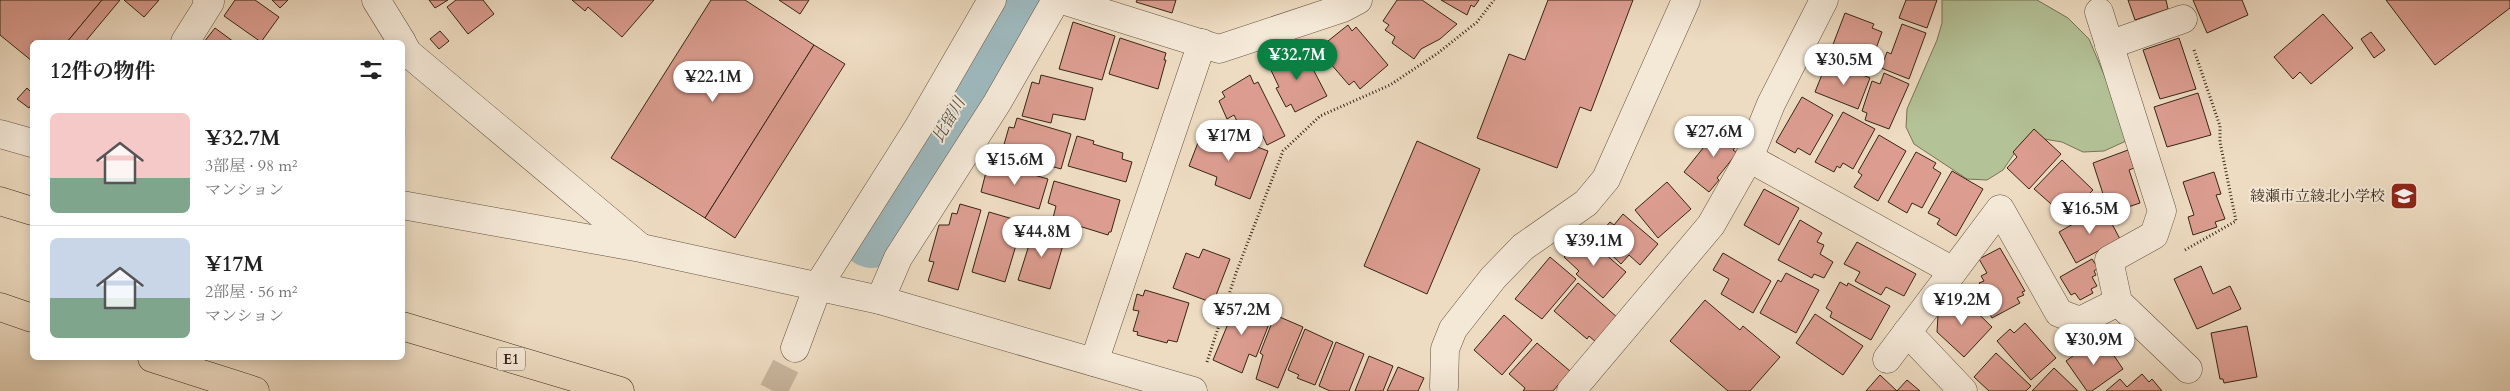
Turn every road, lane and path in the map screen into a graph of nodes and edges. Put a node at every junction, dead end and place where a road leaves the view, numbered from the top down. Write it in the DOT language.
graph roads {
  1 [pos="376,0"];
  2 [pos="992,0"];
  3 [pos="1056,0"];
  4 [pos="1062,0"];
  5 [pos="1358,0"];
  6 [pos="1494,0"];
  7 [pos="1686,0"];
  8 [pos="1824,0"];
  9 [pos="210,1"];
  10 [pos="2099,12"];
  11 [pos="2183,19"];
  12 [pos="186,40"];
  13 [pos="400,40"];
  14 [pos="1202,43"];
  15 [pos="2110,45"];
  16 [pos="405,48"];
  17 [pos="0,134"];
  18 [pos="30,142"];
  19 [pos="1749,158"];
  20 [pos="0,201"];
  21 [pos="405,205"];
  22 [pos="30,210"];
  23 [pos="641,248"];
  24 [pos="2184,250"];
  25 [pos="1953,271"];
  26 [pos="818,286"];
  27 [pos="880,300"];
  28 [pos="2118,302"];
  29 [pos="0,307"];
  30 [pos="30,317"];
  31 [pos="405,327"];
  32 [pos="1906,332"];
  33 [pos="795,348"];
  34 [pos="1886,359"];
  35 [pos="158,360"];
  36 [pos="1094,362"];
  37 [pos="1206,364"];
  38 [pos="2188,369"];
  39 [pos="1447,390"];
  40 [pos="255,391"];
  41 [pos="620,391"];
  42 [pos="1193,391"];
  43 [pos="1571,391"];
  44 [pos="1963,391"];
  1 -- 13 [label="street"];
  2 -- 26 [label="street"];
  3 -- 27 [label="street"];
  4 -- 14 [label="street"];
  5 -- 14 [label="street"];
  6 -- 37 [label="path"];
  7 -- 39 [label="street"];
  8 -- 19 [label="street"];
  9 -- 12 [label="street"];
  10 -- 15 [label="street"];
  11 -- 15 [label="street"];
  11 -- 24 [label="path"];
  14 -- 36 [label="street"];
  15 -- 28 [label="street"];
  16 -- 23 [label="street"];
  17 -- 18 [label="street"];
  19 -- 25 [label="street"];
  19 -- 43 [label="street"];
  20 -- 22 [label="highway"];
  21 -- 23 [label="street"];
  23 -- 26 [label="street"];
  25 -- 28 [label="street"];
  25 -- 32 [label="street"];
  26 -- 27 [label="street"];
  26 -- 33 [label="street"];
  27 -- 36 [label="street"];
  28 -- 38 [label="street"];
  29 -- 30 [label="highway"];
  31 -- 41 [label="highway, E1"];
  32 -- 34 [label="street"];
  32 -- 44 [label="street"];
  35 -- 40 [label="highway"];
  36 -- 42 [label="street"];
}
